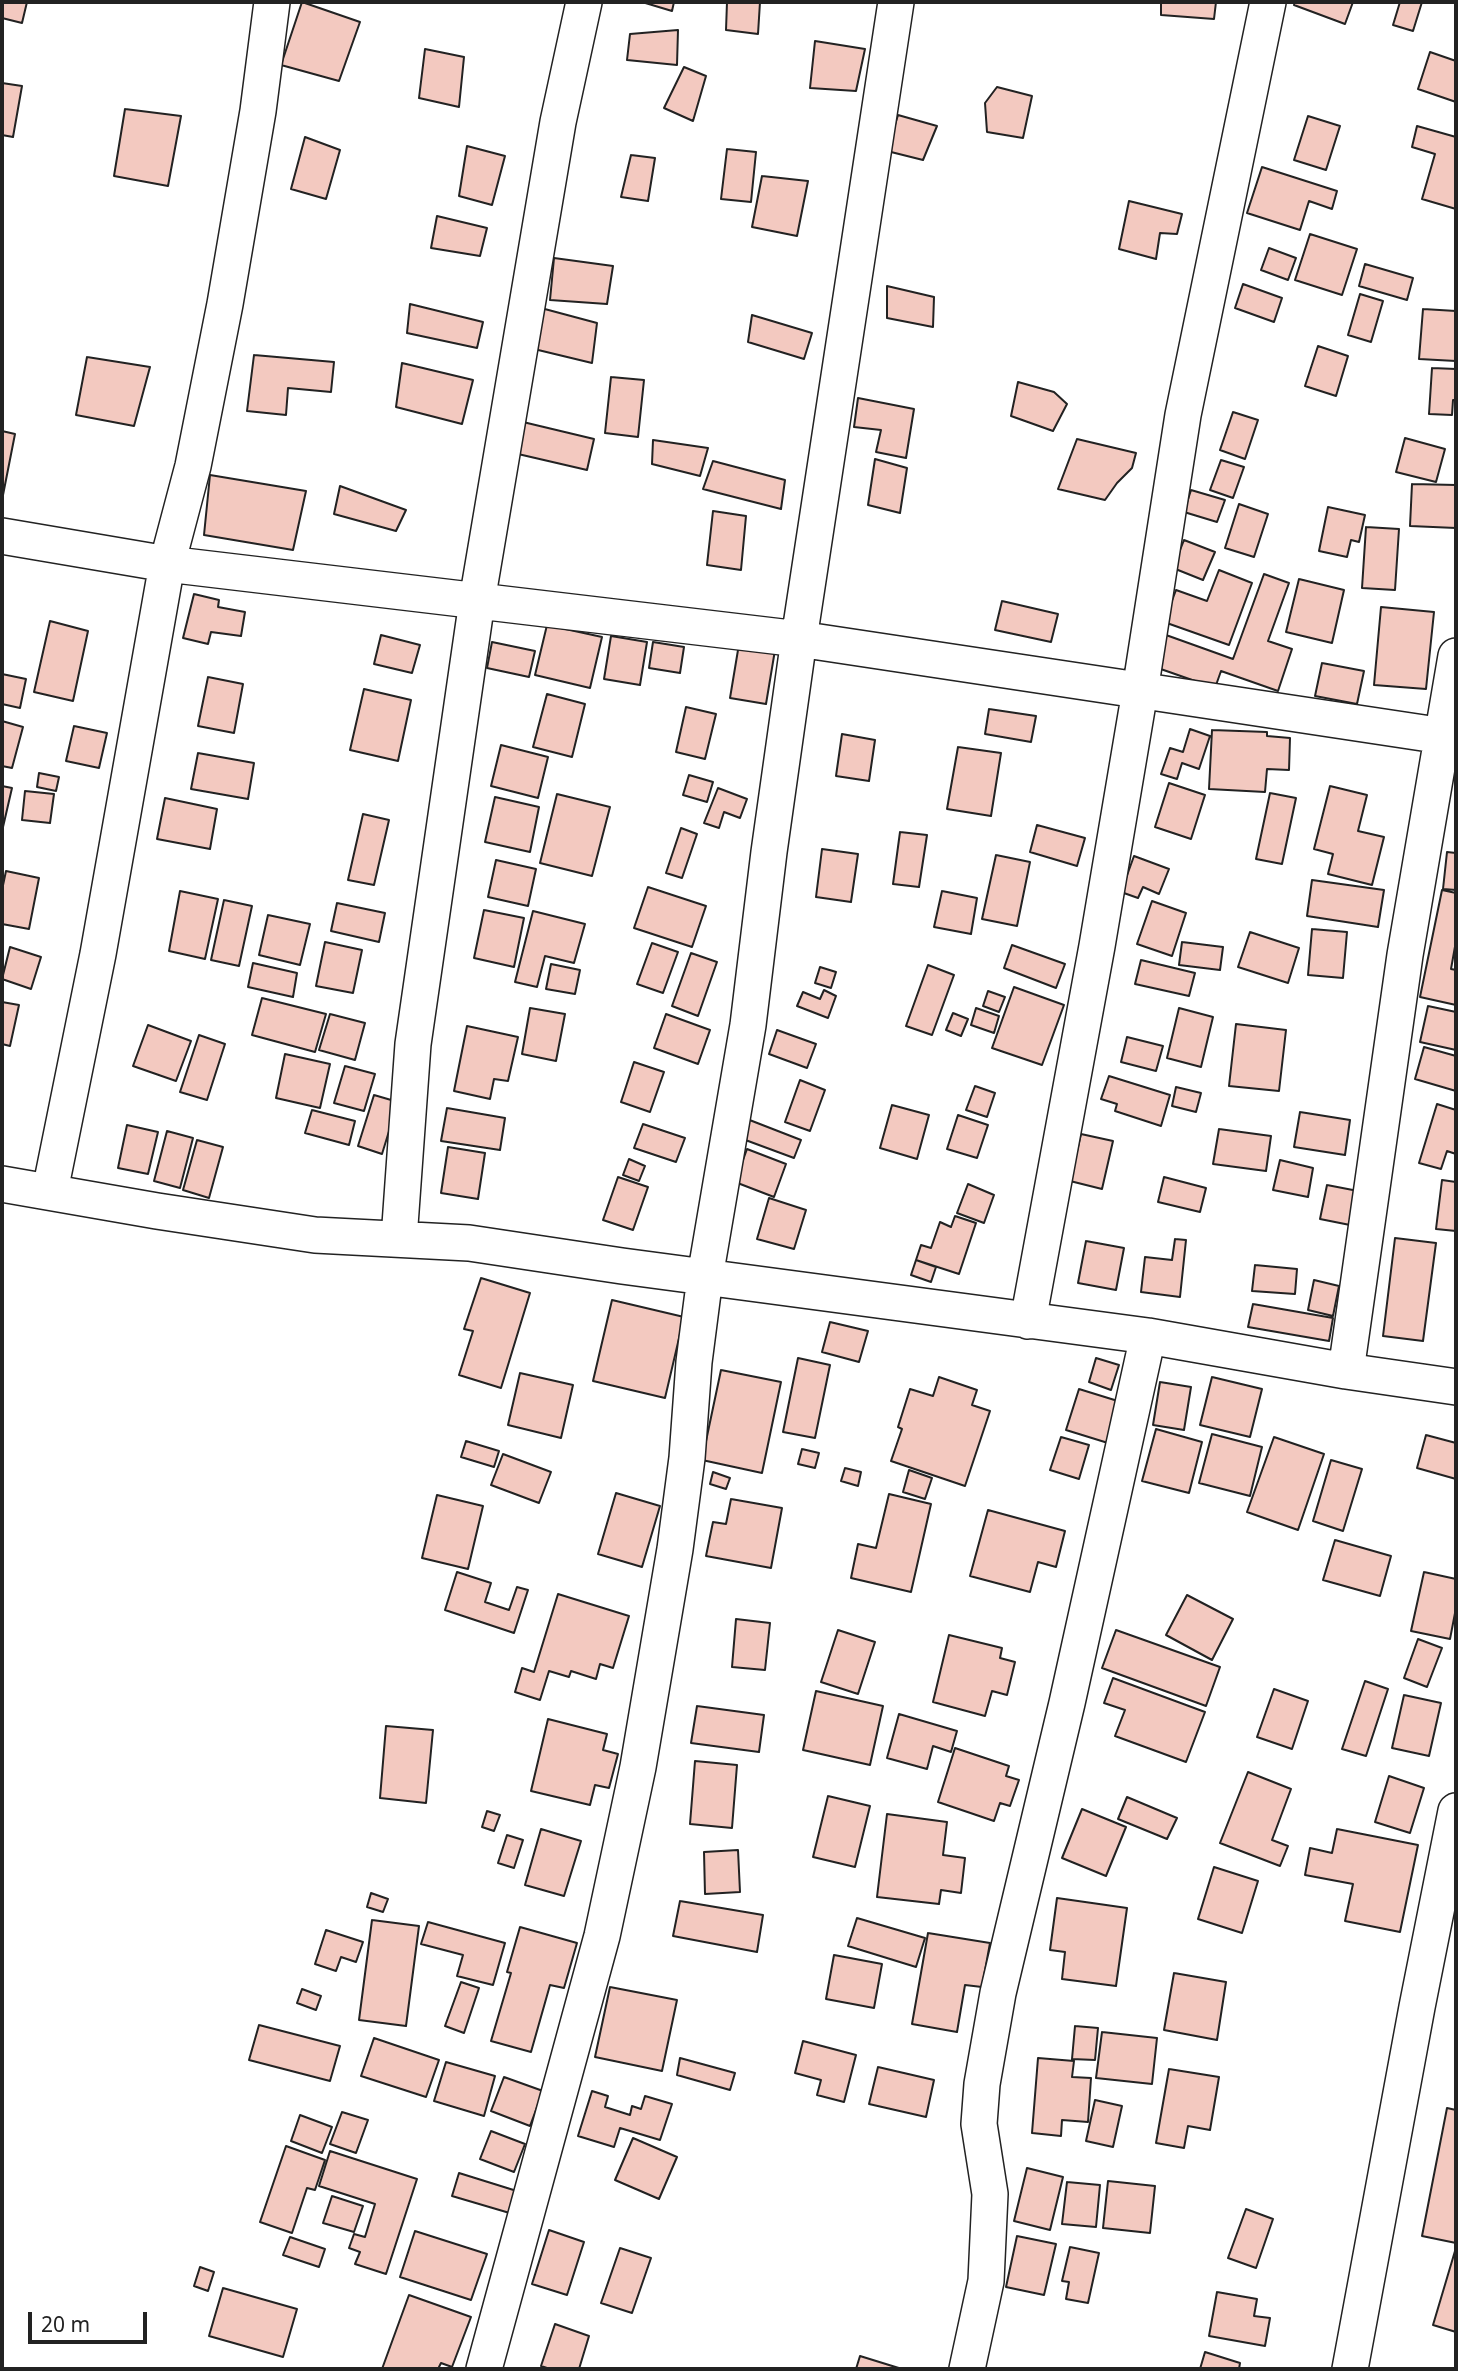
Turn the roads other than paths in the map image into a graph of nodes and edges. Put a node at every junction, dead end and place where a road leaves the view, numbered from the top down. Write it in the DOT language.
graph roads {
  1 [pos="272,2"];
  2 [pos="584,2"];
  3 [pos="896,2"];
  4 [pos="1268,2"];
  5 [pos="2,536"];
  6 [pos="167,564"];
  7 [pos="477,601"];
  8 [pos="799,639"];
  9 [pos="1456,656"];
  10 [pos="1140,691"];
  11 [pos="1450,737"];
  12 [pos="2,1184"];
  13 [pos="50,1191"];
  14 [pos="399,1239"];
  15 [pos="705,1277"];
  16 [pos="1028,1321"];
  17 [pos="1148,1336"];
  18 [pos="1346,1371"];
  19 [pos="1456,1387"];
  20 [pos="1456,1811"];
  21 [pos="484,2369"];
  22 [pos="967,2369"];
  23 [pos="1350,2369"];
  1 -- 6 [label="street"];
  2 -- 7 [label="street"];
  3 -- 8 [label="street"];
  4 -- 10 [label="street"];
  5 -- 6 [label="street"];
  6 -- 7 [label="street"];
  6 -- 13 [label="street"];
  7 -- 8 [label="street"];
  7 -- 14 [label="street"];
  8 -- 10 [label="street"];
  8 -- 15 [label="street"];
  9 -- 11 [label="street"];
  10 -- 11 [label="street"];
  10 -- 16 [label="street"];
  11 -- 18 [label="street"];
  12 -- 13 [label="street"];
  13 -- 14 [label="street"];
  14 -- 15 [label="street"];
  15 -- 16 [label="street"];
  15 -- 21 [label="street"];
  16 -- 17 [label="street"];
  17 -- 18 [label="street"];
  17 -- 22 [label="street"];
  18 -- 19 [label="street"];
  20 -- 23 [label="street"];
}
